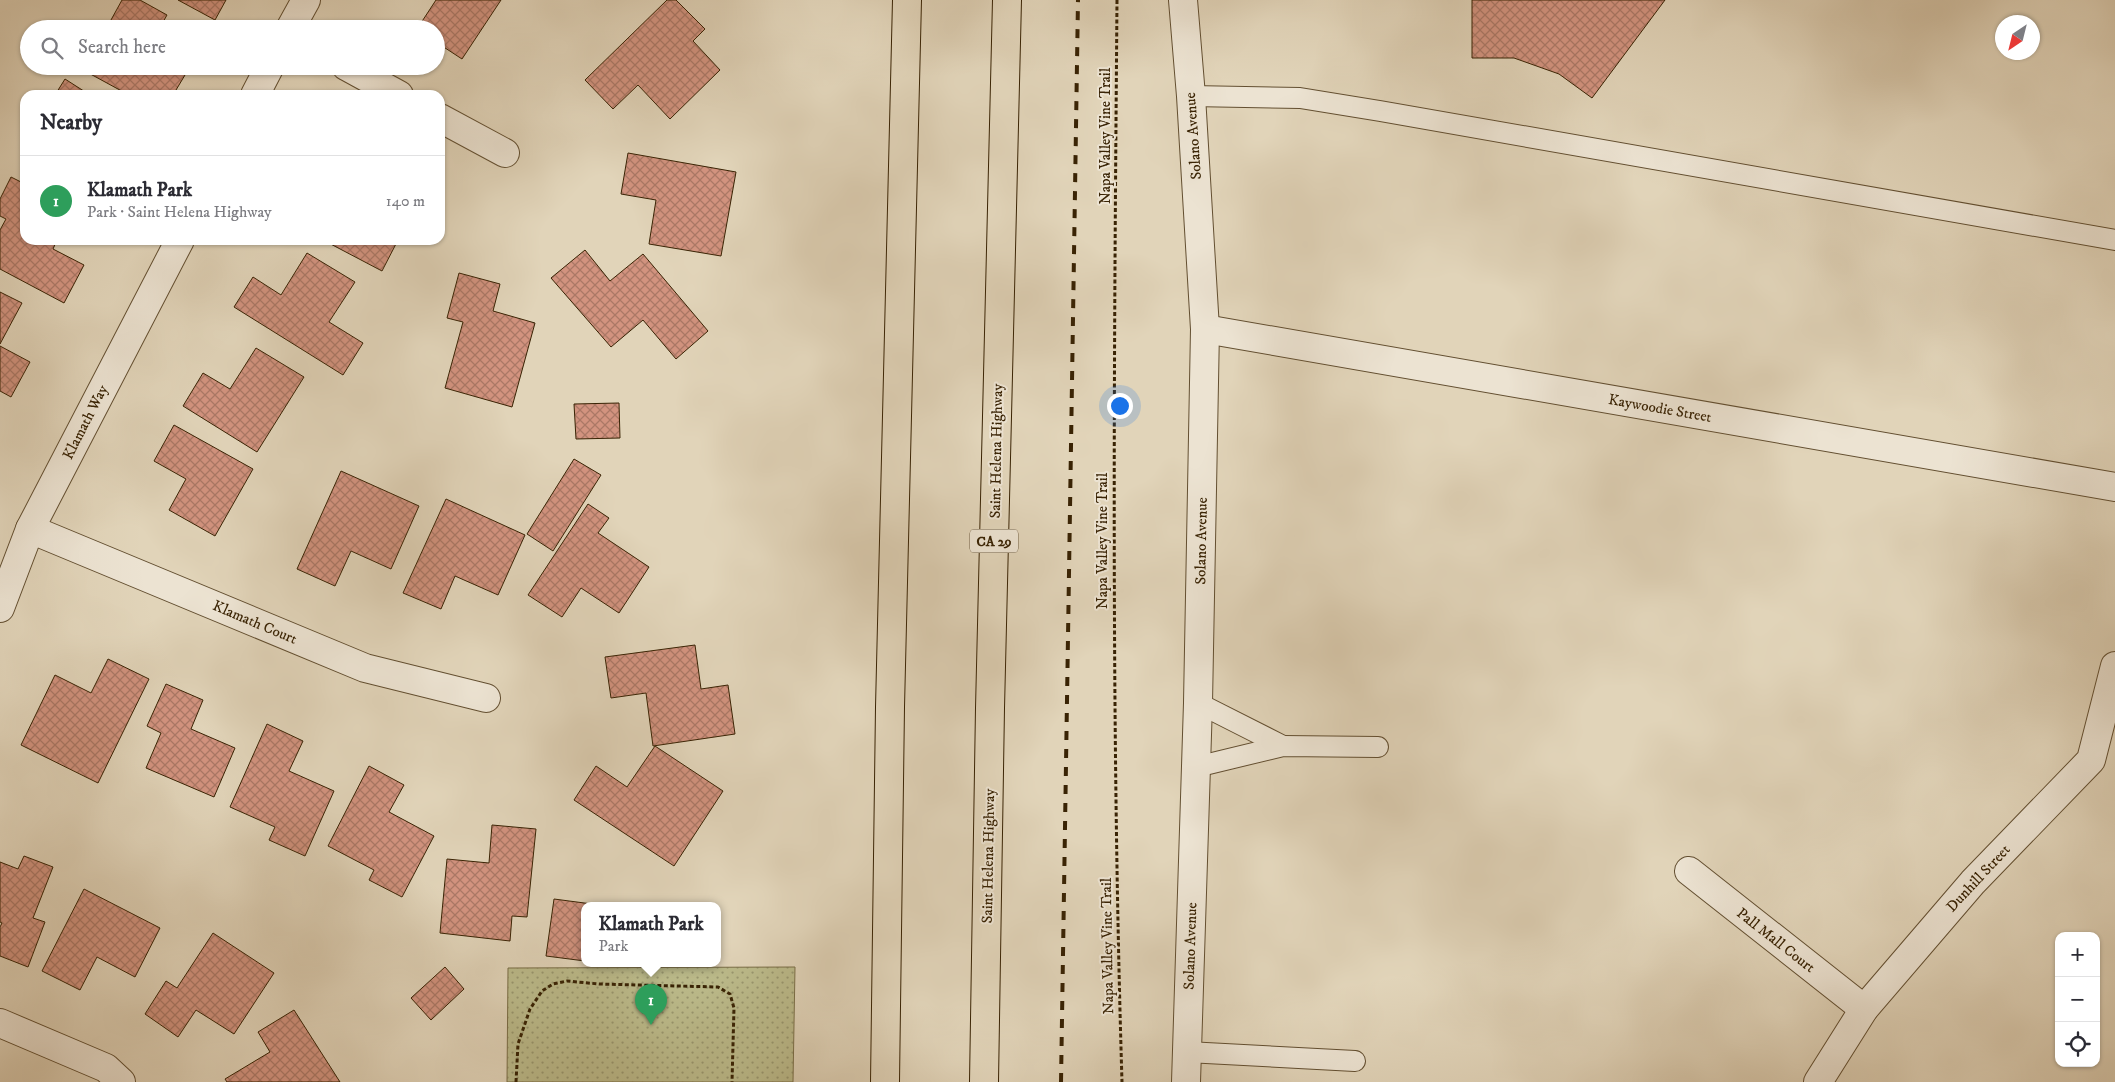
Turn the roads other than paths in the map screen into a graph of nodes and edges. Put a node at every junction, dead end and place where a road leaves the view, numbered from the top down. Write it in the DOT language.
graph roads {
  1 [pos="306,0"];
  2 [pos="907,0"];
  3 [pos="1007,0"];
  4 [pos="1182,0"];
  5 [pos="295,20"];
  6 [pos="265,75"];
  7 [pos="362,75"];
  8 [pos="258,90"];
  9 [pos="390,90"];
  10 [pos="1191,96"];
  11 [pos="445,121"];
  12 [pos="505,153"];
  13 [pos="2115,240"];
  14 [pos="177,245"];
  15 [pos="1205,330"];
  16 [pos="2115,487"];
  17 [pos="30,529"];
  18 [pos="0,608"];
  19 [pos="2115,666"];
  20 [pos="486,698"];
  21 [pos="1198,703"];
  22 [pos="1283,746"];
  23 [pos="1378,747"];
  24 [pos="1196,767"];
  25 [pos="1689,871"];
  26 [pos="1864,1009"];
  27 [pos="0,1023"];
  28 [pos="1187,1052"];
  29 [pos="1355,1061"];
  30 [pos="121,1082"];
  31 [pos="885,1082"];
  32 [pos="984,1082"];
  33 [pos="1186,1082"];
  34 [pos="1818,1082"];
  1 -- 5 [label="street"];
  2 -- 31 [label="highway"];
  3 -- 32 [label="highway, Saint Helena Highway / CA 29"];
  4 -- 10 [label="street, Solano Avenue"];
  6 -- 8 [label="street"];
  7 -- 9 [label="street"];
  10 -- 13 [label="lane"];
  10 -- 15 [label="street, Solano Avenue"];
  11 -- 12 [label="street"];
  14 -- 17 [label="street, Klamath Way"];
  15 -- 16 [label="street, Kaywoodie Street"];
  15 -- 21 [label="street, Solano Avenue"];
  17 -- 18 [label="street, Klamath Way"];
  17 -- 20 [label="street, Klamath Court"];
  19 -- 26 [label="street, Dunhill Street"];
  21 -- 22 [label="lane"];
  21 -- 24 [label="street, Solano Avenue"];
  22 -- 23 [label="lane"];
  22 -- 24 [label="lane"];
  24 -- 28 [label="street, Solano Avenue"];
  25 -- 26 [label="street, Pall Mall Court"];
  26 -- 34 [label="street, Dunhill Street"];
  27 -- 30 [label="street"];
  28 -- 29 [label="lane"];
  28 -- 33 [label="street, Solano Avenue"];
}
